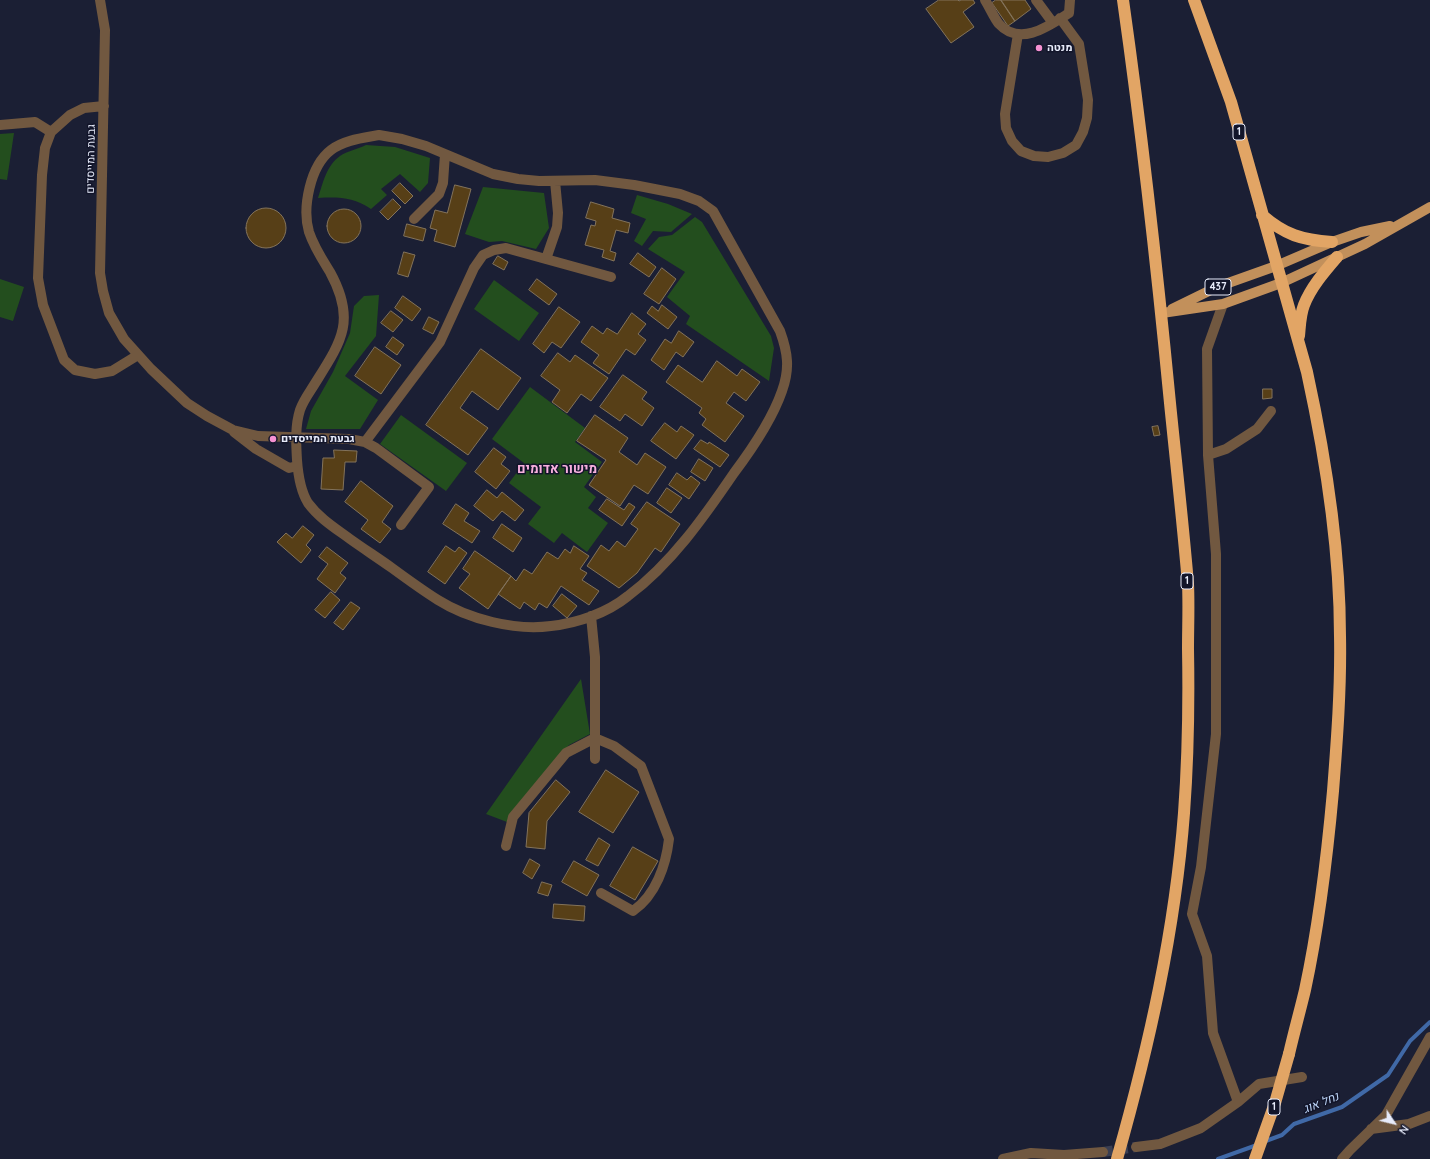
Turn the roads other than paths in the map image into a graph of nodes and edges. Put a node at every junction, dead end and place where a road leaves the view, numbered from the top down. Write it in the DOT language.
graph roads {
  1 [pos="985,0"];
  2 [pos="1036,0"];
  3 [pos="1070,0"];
  4 [pos="1124,0"];
  5 [pos="1194,0"];
  6 [pos="100,1"];
  7 [pos="1057,21"];
  8 [pos="1018,34"];
  9 [pos="104,106"];
  10 [pos="0,125"];
  11 [pos="51,132"];
  12 [pos="445,154"];
  13 [pos="555,181"];
  14 [pos="1430,207"];
  15 [pos="1262,214"];
  16 [pos="414,219"];
  17 [pos="1400,224"];
  18 [pos="1332,242"];
  19 [pos="1337,257"];
  20 [pos="546,259"];
  21 [pos="1276,266"];
  22 [pos="611,277"];
  23 [pos="1281,283"];
  24 [pos="1223,304"];
  25 [pos="1162,313"];
  26 [pos="1298,341"];
  27 [pos="138,355"];
  28 [pos="1271,411"];
  29 [pos="228,428"];
  30 [pos="296,438"];
  31 [pos="365,442"];
  32 [pos="1208,455"];
  33 [pos="297,466"];
  34 [pos="401,525"];
  35 [pos="591,616"];
  36 [pos="595,738"];
  37 [pos="595,759"];
  38 [pos="506,846"];
  39 [pos="601,893"];
  40 [pos="1430,1037"];
  41 [pos="1302,1077"];
  42 [pos="1238,1102"];
  43 [pos="1430,1116"];
  44 [pos="1371,1129"];
  45 [pos="1136,1147"];
  46 [pos="1103,1152"];
  47 [pos="1063,1157"];
  48 [pos="1003,1159"];
  49 [pos="1117,1159"];
  50 [pos="1255,1159"];
  51 [pos="1342,1159"];
  1 -- 8 [label="street"];
  2 -- 7 [label="street"];
  3 -- 7 [label="street"];
  4 -- 25 [label="highway, 1"];
  5 -- 15 [label="highway, 1"];
  6 -- 9 [label="street, גבעת המייסדים"];
  7 -- 8 [label="street"];
  7 -- 8 [label="street"];
  9 -- 11 [label="street"];
  9 -- 27 [label="street, גבעת המייסדים"];
  10 -- 11 [label="street"];
  11 -- 27 [label="street"];
  12 -- 13 [label="street"];
  12 -- 16 [label="street"];
  12 -- 30 [label="street"];
  13 -- 20 [label="street"];
  13 -- 35 [label="street"];
  14 -- 17 [label="main road, 437"];
  15 -- 18 [label="highway"];
  15 -- 21 [label="highway, 1"];
  17 -- 18 [label="main road, 437"];
  17 -- 19 [label="main road, 437"];
  18 -- 21 [label="main road, 437"];
  19 -- 23 [label="main road, 437"];
  19 -- 26 [label="highway"];
  20 -- 22 [label="street"];
  20 -- 31 [label="street"];
  21 -- 23 [label="highway, 1"];
  21 -- 25 [label="main road, 437"];
  23 -- 24 [label="main road, 437"];
  23 -- 26 [label="highway, 1"];
  24 -- 25 [label="main road, 437"];
  24 -- 32 [label="street"];
  25 -- 49 [label="highway, 1"];
  26 -- 50 [label="highway, 1, bridge"];
  27 -- 29 [label="street, גבעת המייסדים"];
  28 -- 32 [label="street"];
  29 -- 30 [label="street, גבעת המייסדים"];
  29 -- 33 [label="street"];
  30 -- 31 [label="street, גבעת המייסדים"];
  30 -- 33 [label="street"];
  31 -- 34 [label="street, גבעת המייסדים"];
  32 -- 42 [label="street"];
  33 -- 35 [label="street"];
  35 -- 36 [label="street"];
  36 -- 37 [label="street"];
  36 -- 38 [label="street"];
  36 -- 39 [label="street"];
  40 -- 44 [label="street"];
  41 -- 42 [label="street"];
  42 -- 45 [label="street"];
  43 -- 44 [label="street"];
  44 -- 51 [label="street"];
  46 -- 47 [label="street"];
  47 -- 48 [label="street"];
}
